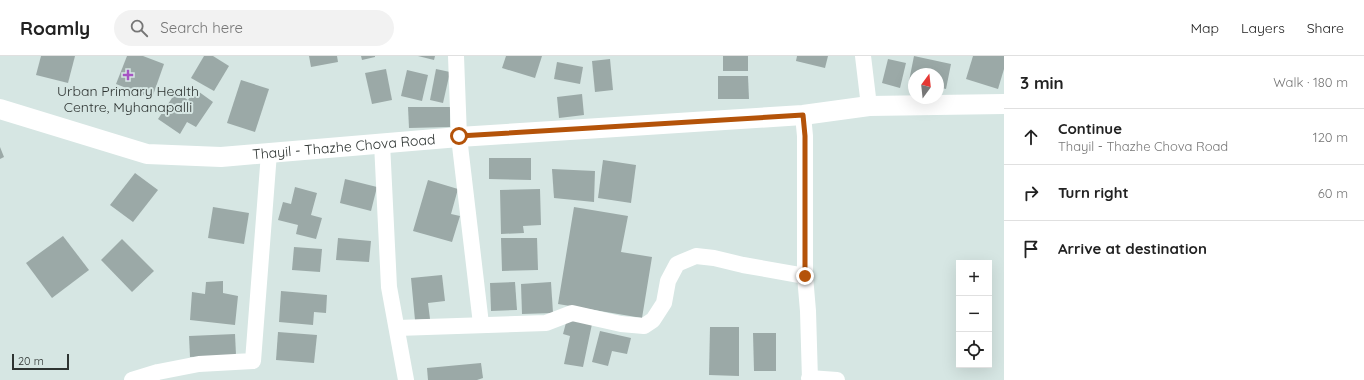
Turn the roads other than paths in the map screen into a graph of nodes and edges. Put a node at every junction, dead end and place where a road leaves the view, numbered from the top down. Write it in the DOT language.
graph roads {
  1 [pos="456,56"];
  2 [pos="863,56"];
  3 [pos="1004,104"];
  4 [pos="869,106"];
  5 [pos="0,109"];
  6 [pos="803,115"];
  7 [pos="459,136"];
  8 [pos="382,143"];
  9 [pos="269,153"];
  10 [pos="805,276"];
  11 [pos="481,324"];
  12 [pos="397,328"];
  13 [pos="810,379"];
  14 [pos="132,380"];
  15 [pos="406,380"];
  16 [pos="837,380"];
  1 -- 7 [label="street"];
  2 -- 4 [label="street"];
  3 -- 4 [label="street, Thayil - Thazhe Chova Road"];
  4 -- 6 [label="street, Thayil - Thazhe Chova Road"];
  5 -- 9 [label="street, Thayil - Thazhe Chova Road"];
  6 -- 7 [label="street, Thayil - Thazhe Chova Road"];
  6 -- 10 [label="street"];
  7 -- 8 [label="street, Thayil - Thazhe Chova Road"];
  7 -- 11 [label="street"];
  8 -- 9 [label="street, Thayil - Thazhe Chova Road"];
  8 -- 12 [label="street"];
  9 -- 14 [label="street"];
  10 -- 11 [label="street"];
  10 -- 13 [label="street"];
  11 -- 12 [label="street"];
  12 -- 15 [label="street"];
  13 -- 16 [label="street"];
}
